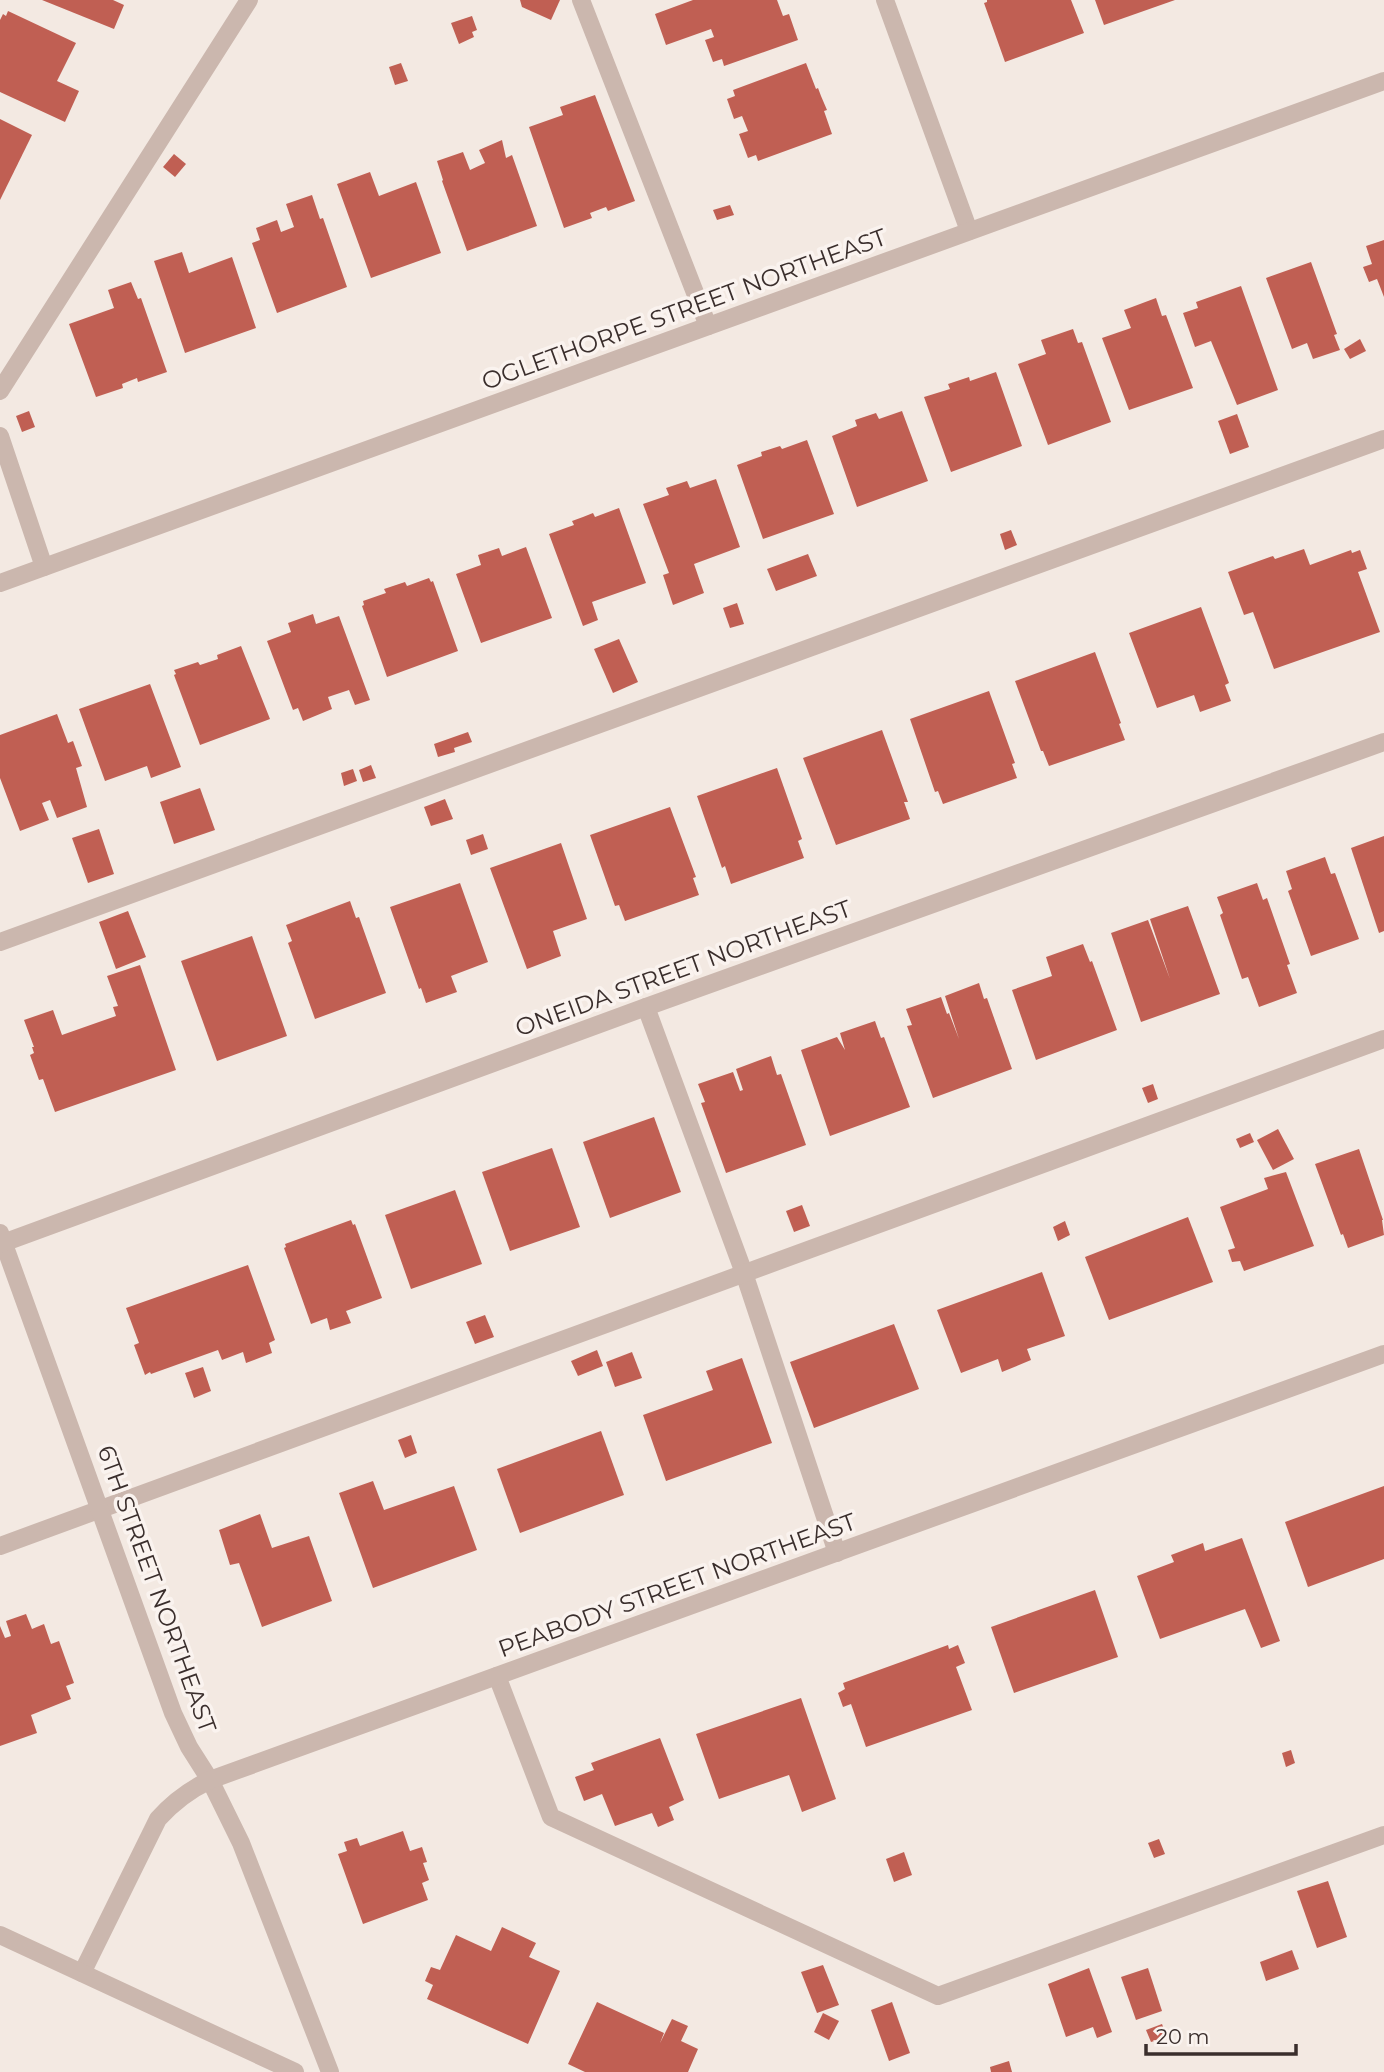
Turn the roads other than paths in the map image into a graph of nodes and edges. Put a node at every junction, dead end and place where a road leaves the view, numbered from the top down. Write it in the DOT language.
graph roads {
  1 [pos="249,0"];
  2 [pos="582,0"];
  3 [pos="885,0"];
  4 [pos="1384,81"];
  5 [pos="969,231"];
  6 [pos="708,326"];
  7 [pos="0,391"];
  8 [pos="0,436"];
  9 [pos="1384,439"];
  10 [pos="44,567"];
  11 [pos="0,583"];
  12 [pos="1384,742"];
  13 [pos="0,942"];
  14 [pos="646,1007"];
  15 [pos="1384,1039"];
  16 [pos="1,1240"];
  17 [pos="744,1273"];
  18 [pos="1384,1354"];
  19 [pos="100,1509"];
  20 [pos="0,1546"];
  21 [pos="837,1553"];
  22 [pos="497,1676"];
  23 [pos="210,1780"];
  24 [pos="1384,1835"];
  25 [pos="0,1935"];
  26 [pos="82,1973"];
  27 [pos="295,2072"];
  28 [pos="330,2072"];
  1 -- 7 [label="street"];
  2 -- 6 [label="street"];
  3 -- 5 [label="street"];
  4 -- 5 [label="street, OGLETHORPE STREET NORTHEAST"];
  5 -- 6 [label="street, OGLETHORPE STREET NORTHEAST"];
  6 -- 10 [label="street, OGLETHORPE STREET NORTHEAST"];
  8 -- 10 [label="street"];
  9 -- 13 [label="street"];
  10 -- 11 [label="street, OGLETHORPE STREET NORTHEAST"];
  12 -- 14 [label="street, ONEIDA STREET NORTHEAST"];
  14 -- 16 [label="street, ONEIDA STREET NORTHEAST"];
  14 -- 17 [label="street"];
  15 -- 17 [label="street"];
  16 -- 19 [label="street, 6TH STREET NORTHEAST"];
  17 -- 19 [label="street"];
  17 -- 21 [label="street"];
  18 -- 21 [label="street, PEABODY STREET NORTHEAST"];
  19 -- 20 [label="street"];
  19 -- 23 [label="street, 6TH STREET NORTHEAST"];
  21 -- 22 [label="street, PEABODY STREET NORTHEAST"];
  22 -- 23 [label="street, PEABODY STREET NORTHEAST"];
  22 -- 24 [label="street"];
  23 -- 26 [label="street, PEABODY STREET NORTHEAST"];
  23 -- 28 [label="street, 6TH STREET NORTHEAST"];
  25 -- 26 [label="street"];
  26 -- 27 [label="street"];
}
